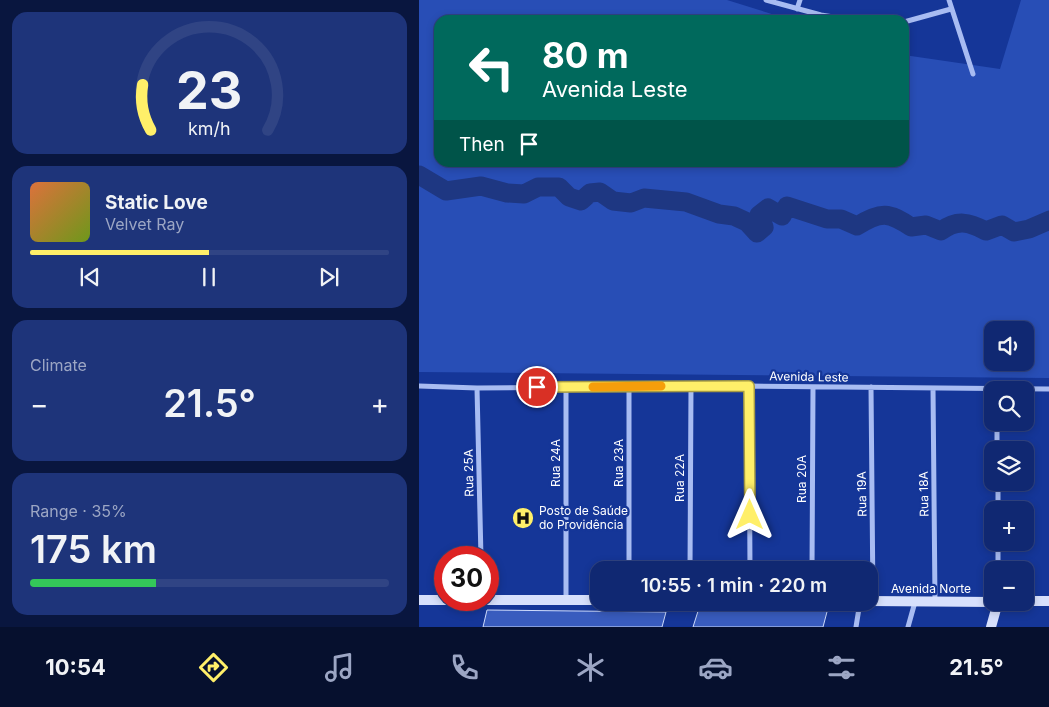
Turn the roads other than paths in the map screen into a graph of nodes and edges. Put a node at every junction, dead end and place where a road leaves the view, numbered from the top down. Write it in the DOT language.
graph roads {
  1 [pos="766,0"];
  2 [pos="799,0"];
  3 [pos="949,0"];
  4 [pos="797,9"];
  5 [pos="951,9"];
  6 [pos="827,15"];
  7 [pos="909,21"];
  8 [pos="973,74"];
  9 [pos="419,386"];
  10 [pos="629,386"];
  11 [pos="749,386"];
  12 [pos="566,387"];
  13 [pos="691,387"];
  14 [pos="871,387"];
  15 [pos="477,388"];
  16 [pos="813,388"];
  17 [pos="933,388"];
  18 [pos="984,389"];
  19 [pos="1034,390"];
  20 [pos="1049,390"];
  21 [pos="481,546"];
  22 [pos="629,561"];
  23 [pos="690,561"];
  24 [pos="750,561"];
  25 [pos="812,561"];
  26 [pos="871,561"];
  27 [pos="419,600"];
  28 [pos="434,600"];
  29 [pos="567,600"];
  30 [pos="590,600"];
  31 [pos="499,601"];
  32 [pos="878,601"];
  33 [pos="935,601"];
  34 [pos="1034,601"];
  35 [pos="1049,601"];
  36 [pos="915,602"];
  37 [pos="984,602"];
  38 [pos="858,611"];
  39 [pos="995,611"];
  40 [pos="857,627"];
  41 [pos="908,627"];
  42 [pos="991,627"];
  1 -- 4 [label="street"];
  2 -- 4 [label="street"];
  3 -- 5 [label="street"];
  4 -- 6 [label="street"];
  5 -- 7 [label="street"];
  5 -- 8 [label="street"];
  9 -- 15 [label="street, Avenida Leste"];
  10 -- 12 [label="street, Avenida Leste"];
  10 -- 13 [label="street, Avenida Leste"];
  10 -- 22 [label="street, Rua 23A"];
  11 -- 13 [label="street, Avenida Leste"];
  11 -- 16 [label="street, Avenida Leste"];
  11 -- 24 [label="street"];
  12 -- 15 [label="street, Avenida Leste"];
  12 -- 29 [label="street, Rua 24A"];
  13 -- 23 [label="street, Rua 22A"];
  14 -- 16 [label="street, Avenida Leste"];
  14 -- 17 [label="street, Avenida Leste"];
  14 -- 26 [label="street, Rua 19A"];
  15 -- 21 [label="street, Rua 25A"];
  16 -- 25 [label="street, Rua 20A"];
  17 -- 18 [label="street, Avenida Leste"];
  17 -- 33 [label="street, Rua 18A"];
  19 -- 20 [label="street, Avenida Leste"];
  27 -- 28 [label="street"];
  29 -- 30 [label="street"];
  29 -- 31 [label="street"];
  32 -- 36 [label="street, Avenida Norte"];
  33 -- 36 [label="street, Avenida Norte"];
  33 -- 37 [label="street, Avenida Norte"];
  34 -- 35 [label="street"];
  36 -- 41 [label="street"];
  38 -- 40 [label="street"];
  39 -- 42 [label="street"];
}
